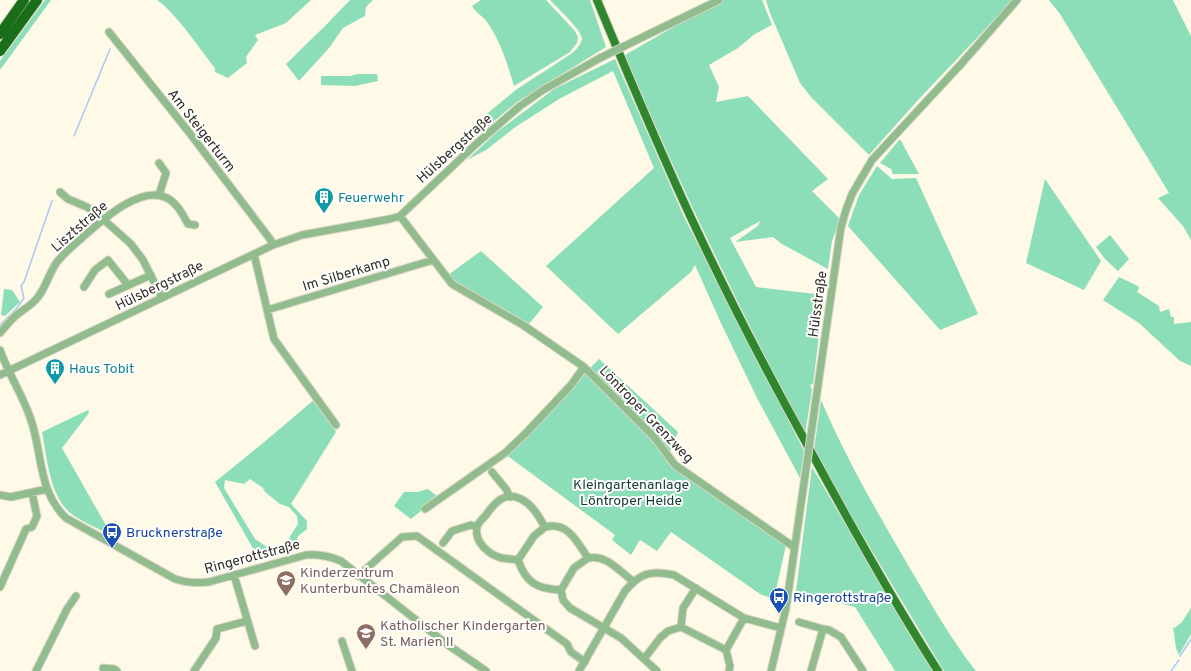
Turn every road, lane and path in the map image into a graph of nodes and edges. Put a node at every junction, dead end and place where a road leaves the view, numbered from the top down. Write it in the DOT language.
graph roads {
  1 [pos="24,0"];
  2 [pos="37,0"];
  3 [pos="597,0"];
  4 [pos="719,0"];
  5 [pos="1017,0"];
  6 [pos="109,32"];
  7 [pos="0,34"];
  8 [pos="0,51"];
  9 [pos="160,163"];
  10 [pos="60,192"];
  11 [pos="159,195"];
  12 [pos="400,216"];
  13 [pos="103,219"];
  14 [pos="196,225"];
  15 [pos="273,245"];
  16 [pos="254,254"];
  17 [pos="433,260"];
  18 [pos="151,275"];
  19 [pos="128,285"];
  20 [pos="84,286"];
  21 [pos="109,294"];
  22 [pos="162,298"];
  23 [pos="267,310"];
  24 [pos="0,332"];
  25 [pos="0,350"];
  26 [pos="584,367"];
  27 [pos="9,371"];
  28 [pos="0,375"];
  29 [pos="336,425"];
  30 [pos="492,472"];
  31 [pos="47,489"];
  32 [pos="32,493"];
  33 [pos="0,495"];
  34 [pos="510,497"];
  35 [pos="425,509"];
  36 [pos="477,527"];
  37 [pos="545,527"];
  38 [pos="443,542"];
  39 [pos="794,547"];
  40 [pos="588,558"];
  41 [pos="518,560"];
  42 [pos="234,575"];
  43 [pos="358,576"];
  44 [pos="632,581"];
  45 [pos="0,587"];
  46 [pos="696,588"];
  47 [pos="561,590"];
  48 [pos="76,596"];
  49 [pos="744,618"];
  50 [pos="247,621"];
  51 [pos="799,622"];
  52 [pos="681,627"];
  53 [pos="604,628"];
  54 [pos="781,628"];
  55 [pos="823,629"];
  56 [pos="342,641"];
  57 [pos="255,646"];
  58 [pos="726,650"];
  59 [pos="644,659"];
  60 [pos="585,662"];
  61 [pos="103,668"];
  62 [pos="36,671"];
  63 [pos="117,671"];
  64 [pos="194,671"];
  65 [pos="352,671"];
  66 [pos="486,671"];
  67 [pos="580,671"];
  68 [pos="657,671"];
  69 [pos="729,671"];
  70 [pos="771,671"];
  71 [pos="811,671"];
  72 [pos="863,671"];
  73 [pos="938,671"];
  1 -- 7 [label="highway"];
  2 -- 8 [label="highway"];
  3 -- 73 [label="main road"];
  4 -- 12 [label="street, Hülsbergstraße, bridge"];
  5 -- 39 [label="street, Hülsstraße, bridge"];
  6 -- 15 [label="street, Am Steigerturm"];
  9 -- 11 [label="street"];
  10 -- 13 [label="street"];
  11 -- 13 [label="street, Lisztstraße"];
  11 -- 14 [label="street"];
  12 -- 15 [label="street, Hülsbergstraße"];
  12 -- 17 [label="street, Löntroper Grenzweg"];
  13 -- 18 [label="street"];
  13 -- 24 [label="street, Lisztstraße"];
  15 -- 16 [label="street, Hülsbergstraße"];
  16 -- 22 [label="street, Hülsbergstraße"];
  16 -- 23 [label="street"];
  17 -- 23 [label="street, Im Silberkamp"];
  17 -- 26 [label="street, Löntroper Grenzweg"];
  18 -- 19 [label="street"];
  18 -- 22 [label="street"];
  19 -- 20 [label="street"];
  19 -- 21 [label="street"];
  22 -- 27 [label="street, Hülsbergstraße"];
  23 -- 29 [label="street"];
  25 -- 27 [label="street"];
  26 -- 35 [label="street"];
  26 -- 39 [label="street, Löntroper Grenzweg"];
  27 -- 28 [label="street, Hülsbergstraße"];
  27 -- 31 [label="street, Ringerottstraße"];
  30 -- 34 [label="street"];
  31 -- 32 [label="street"];
  31 -- 42 [label="street, Ringerottstraße"];
  32 -- 33 [label="street"];
  32 -- 45 [label="street"];
  34 -- 36 [label="street"];
  34 -- 37 [label="street"];
  36 -- 38 [label="street"];
  36 -- 41 [label="street"];
  37 -- 40 [label="street"];
  37 -- 41 [label="street"];
  39 -- 54 [label="street, Hülsstraße"];
  40 -- 44 [label="street"];
  40 -- 47 [label="street"];
  41 -- 47 [label="street"];
  42 -- 43 [label="street, Ringerottstraße"];
  42 -- 50 [label="street"];
  43 -- 60 [label="street"];
  43 -- 66 [label="street, Ringerottstraße"];
  44 -- 46 [label="street"];
  44 -- 53 [label="street"];
  46 -- 49 [label="street"];
  46 -- 52 [label="street"];
  47 -- 53 [label="street"];
  48 -- 62 [label="street"];
  49 -- 54 [label="street"];
  49 -- 58 [label="street"];
  50 -- 57 [label="street"];
  50 -- 64 [label="street"];
  51 -- 55 [label="street"];
  52 -- 58 [label="street"];
  52 -- 59 [label="street"];
  53 -- 59 [label="street"];
  53 -- 60 [label="street"];
  54 -- 70 [label="street, Hülsstraße"];
  55 -- 71 [label="street"];
  55 -- 72 [label="street"];
  56 -- 65 [label="street"];
  58 -- 69 [label="street"];
  59 -- 68 [label="street"];
  60 -- 67 [label="street"];
  61 -- 63 [label="street"];
}
